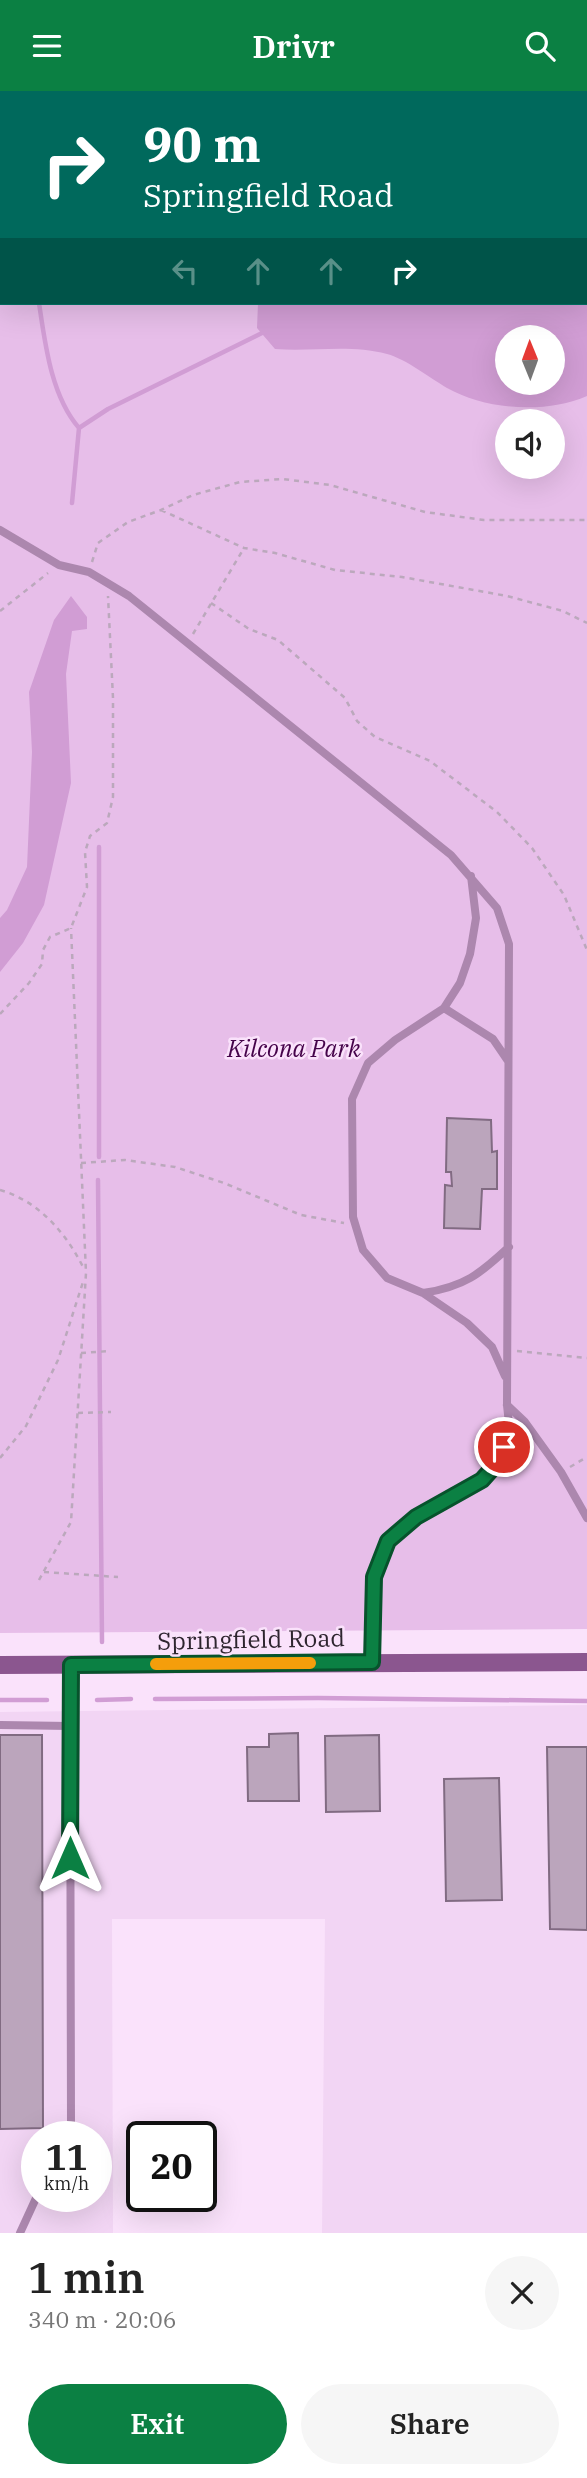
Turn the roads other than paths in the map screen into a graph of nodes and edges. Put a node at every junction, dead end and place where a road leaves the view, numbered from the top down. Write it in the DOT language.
graph roads {
  1 [pos="0,530"];
  2 [pos="471,876"];
  3 [pos="444,1008"];
  4 [pos="508,1061"];
  5 [pos="509,1247"];
  6 [pos="424,1293"];
  7 [pos="507,1379"];
  8 [pos="507,1405"];
  9 [pos="587,1518"];
  10 [pos="372,1662"];
  11 [pos="587,1662"];
  12 [pos="0,1665"];
  13 [pos="71,1665"];
  14 [pos="0,1725"];
  15 [pos="70,1725"];
  16 [pos="71,2121"];
  17 [pos="30,2212"];
  18 [pos="20,2233"];
  1 -- 2 [label="lane"];
  2 -- 3 [label="lane"];
  2 -- 4 [label="lane"];
  3 -- 4 [label="lane"];
  3 -- 6 [label="lane"];
  4 -- 5 [label="lane"];
  5 -- 6 [label="lane"];
  5 -- 7 [label="lane"];
  6 -- 7 [label="lane"];
  7 -- 8 [label="lane"];
  8 -- 9 [label="lane"];
  8 -- 10 [label="lane"];
  10 -- 11 [label="street, Springfield Road"];
  10 -- 13 [label="street, Springfield Road"];
  12 -- 13 [label="street, Springfield Road"];
  13 -- 15 [label="lane"];
  14 -- 15 [label="lane"];
  15 -- 16 [label="lane"];
  17 -- 18 [label="lane"];
}
